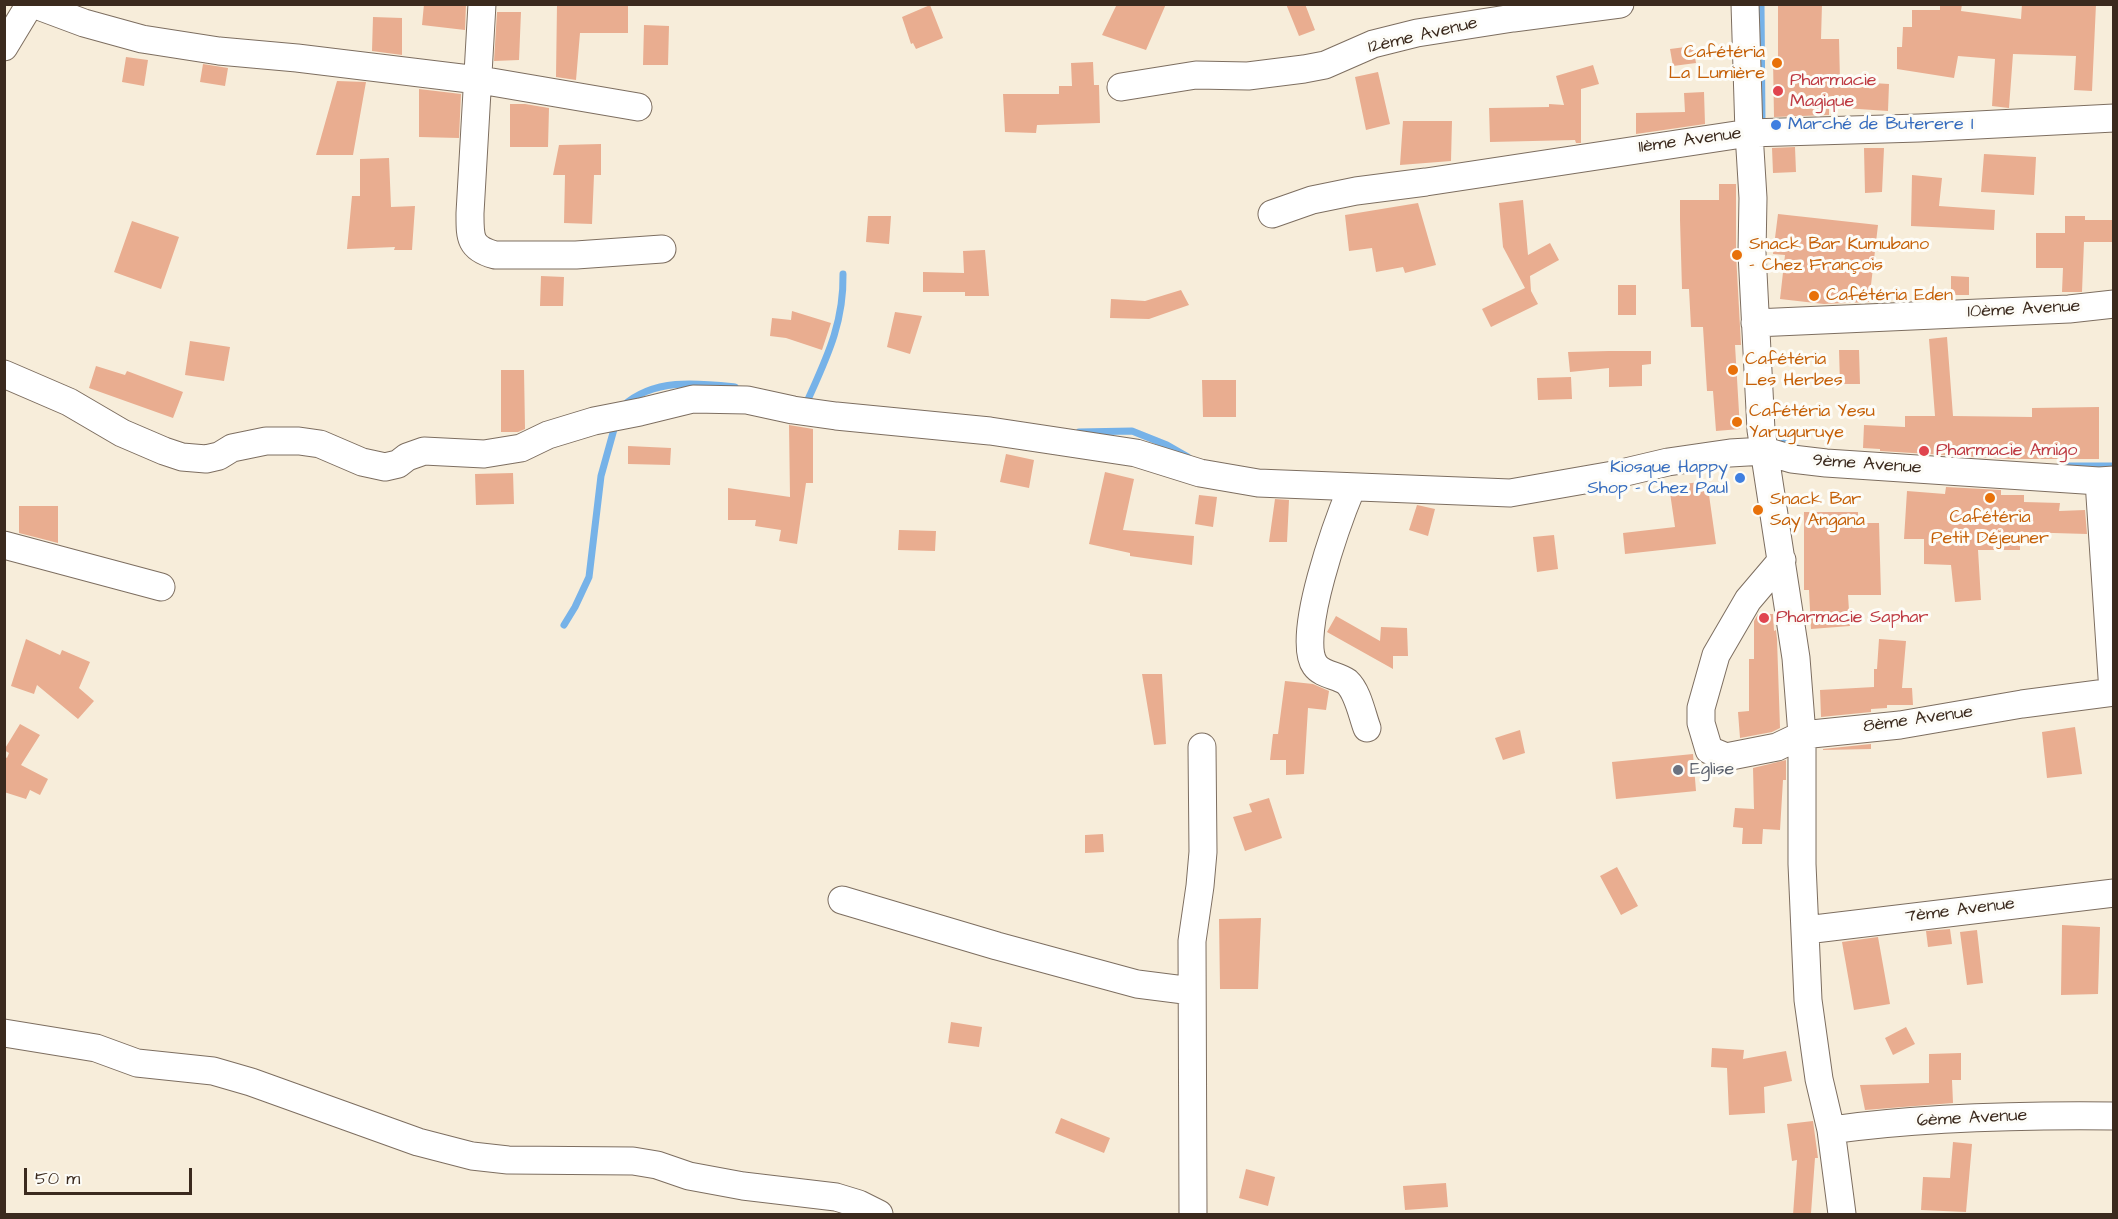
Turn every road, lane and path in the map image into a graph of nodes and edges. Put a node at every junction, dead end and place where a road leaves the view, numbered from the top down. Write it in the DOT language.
graph roads {
  1 [pos="31,4"];
  2 [pos="482,4"];
  3 [pos="1620,4"];
  4 [pos="1746,4"];
  5 [pos="4,47"];
  6 [pos="476,80"];
  7 [pos="1121,87"];
  8 [pos="638,107"];
  9 [pos="2114,118"];
  10 [pos="1760,132"];
  11 [pos="1272,214"];
  12 [pos="662,249"];
  13 [pos="2114,304"];
  14 [pos="1763,322"];
  15 [pos="4,374"];
  16 [pos="1763,439"];
  17 [pos="2106,481"];
  18 [pos="1352,487"];
  19 [pos="4,545"];
  20 [pos="1782,560"];
  21 [pos="161,587"];
  22 [pos="2113,692"];
  23 [pos="1367,728"];
  24 [pos="1802,735"];
  25 [pos="1202,747"];
  26 [pos="2114,893"];
  27 [pos="842,900"];
  28 [pos="1806,930"];
  29 [pos="1192,990"];
  30 [pos="4,1034"];
  31 [pos="2114,1116"];
  32 [pos="1831,1130"];
  33 [pos="879,1215"];
  34 [pos="1193,1215"];
  35 [pos="1842,1215"];
  1 -- 5 [label="street"];
  1 -- 6 [label="street"];
  2 -- 6 [label="street"];
  3 -- 7 [label="street, 12ème Avenue"];
  4 -- 10 [label="street"];
  6 -- 8 [label="street"];
  6 -- 12 [label="street"];
  9 -- 10 [label="street, 11ème Avenue"];
  10 -- 11 [label="street, 11ème Avenue"];
  10 -- 14 [label="street"];
  13 -- 14 [label="street, 10ème Avenue"];
  14 -- 16 [label="street"];
  15 -- 18 [label="street, 9ème Avenue"];
  16 -- 17 [label="street, 9ème Avenue"];
  16 -- 18 [label="street, 9ème Avenue"];
  16 -- 20 [label="street"];
  17 -- 22 [label="street"];
  18 -- 23 [label="street"];
  19 -- 21 [label="street"];
  20 -- 24 [label="street"];
  20 -- 24 [label="street, 8ème Avenue"];
  22 -- 24 [label="street, 8ème Avenue"];
  24 -- 28 [label="street"];
  25 -- 29 [label="street"];
  26 -- 28 [label="street, 7ème Avenue"];
  27 -- 29 [label="street"];
  28 -- 32 [label="street"];
  29 -- 34 [label="street"];
  30 -- 33 [label="street"];
  31 -- 32 [label="street, 6ème Avenue"];
  32 -- 35 [label="street"];
}
